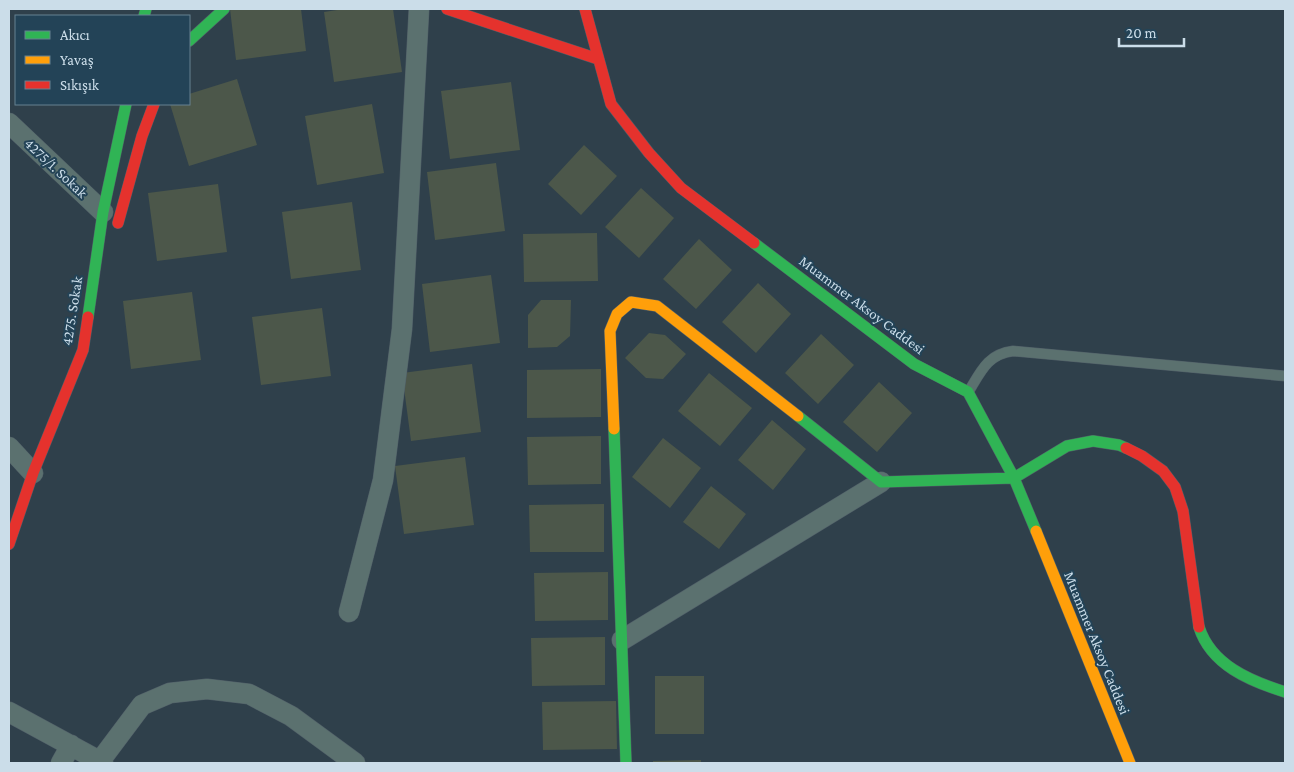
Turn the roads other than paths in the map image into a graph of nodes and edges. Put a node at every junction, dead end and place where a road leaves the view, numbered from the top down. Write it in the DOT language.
graph roads {
  1 [pos="224,9"];
  2 [pos="419,9"];
  3 [pos="448,9"];
  4 [pos="585,9"];
  5 [pos="190,41"];
  6 [pos="598,59"];
  7 [pos="126,105"];
  8 [pos="154,105"];
  9 [pos="9,123"];
  10 [pos="103,212"];
  11 [pos="114,238"];
  12 [pos="109,257"];
  13 [pos="83,350"];
  14 [pos="1285,376"];
  15 [pos="968,392"];
  16 [pos="9,447"];
  17 [pos="33,473"];
  18 [pos="1014,478"];
  19 [pos="881,482"];
  20 [pos="9,544"];
  21 [pos="349,612"];
  22 [pos="622,640"];
  23 [pos="1285,692"];
  24 [pos="9,712"];
  25 [pos="71,745"];
  26 [pos="101,762"];
  27 [pos="61,763"];
  28 [pos="355,763"];
  29 [pos="626,763"];
  30 [pos="1130,763"];
  1 -- 5 [label="street"];
  2 -- 21 [label="street"];
  3 -- 6 [label="street"];
  4 -- 6 [label="street, Muammer Aksoy Caddesi"];
  6 -- 15 [label="street, Muammer Aksoy Caddesi"];
  7 -- 10 [label="street, 4275. Sokak"];
  8 -- 11 [label="street"];
  9 -- 10 [label="street, 4275/1. Sokak"];
  10 -- 13 [label="street, 4275. Sokak"];
  12 -- 13 [label="street"];
  13 -- 17 [label="street, 4275. Sokak"];
  14 -- 15 [label="lane"];
  15 -- 18 [label="street, Muammer Aksoy Caddesi"];
  16 -- 17 [label="street"];
  17 -- 20 [label="street, 4275. Sokak"];
  18 -- 19 [label="street"];
  18 -- 23 [label="street"];
  18 -- 30 [label="street, Muammer Aksoy Caddesi"];
  19 -- 22 [label="street"];
  19 -- 22 [label="street"];
  22 -- 29 [label="street"];
  24 -- 25 [label="street"];
  25 -- 26 [label="street"];
  25 -- 27 [label="street"];
  26 -- 28 [label="street"];
}
